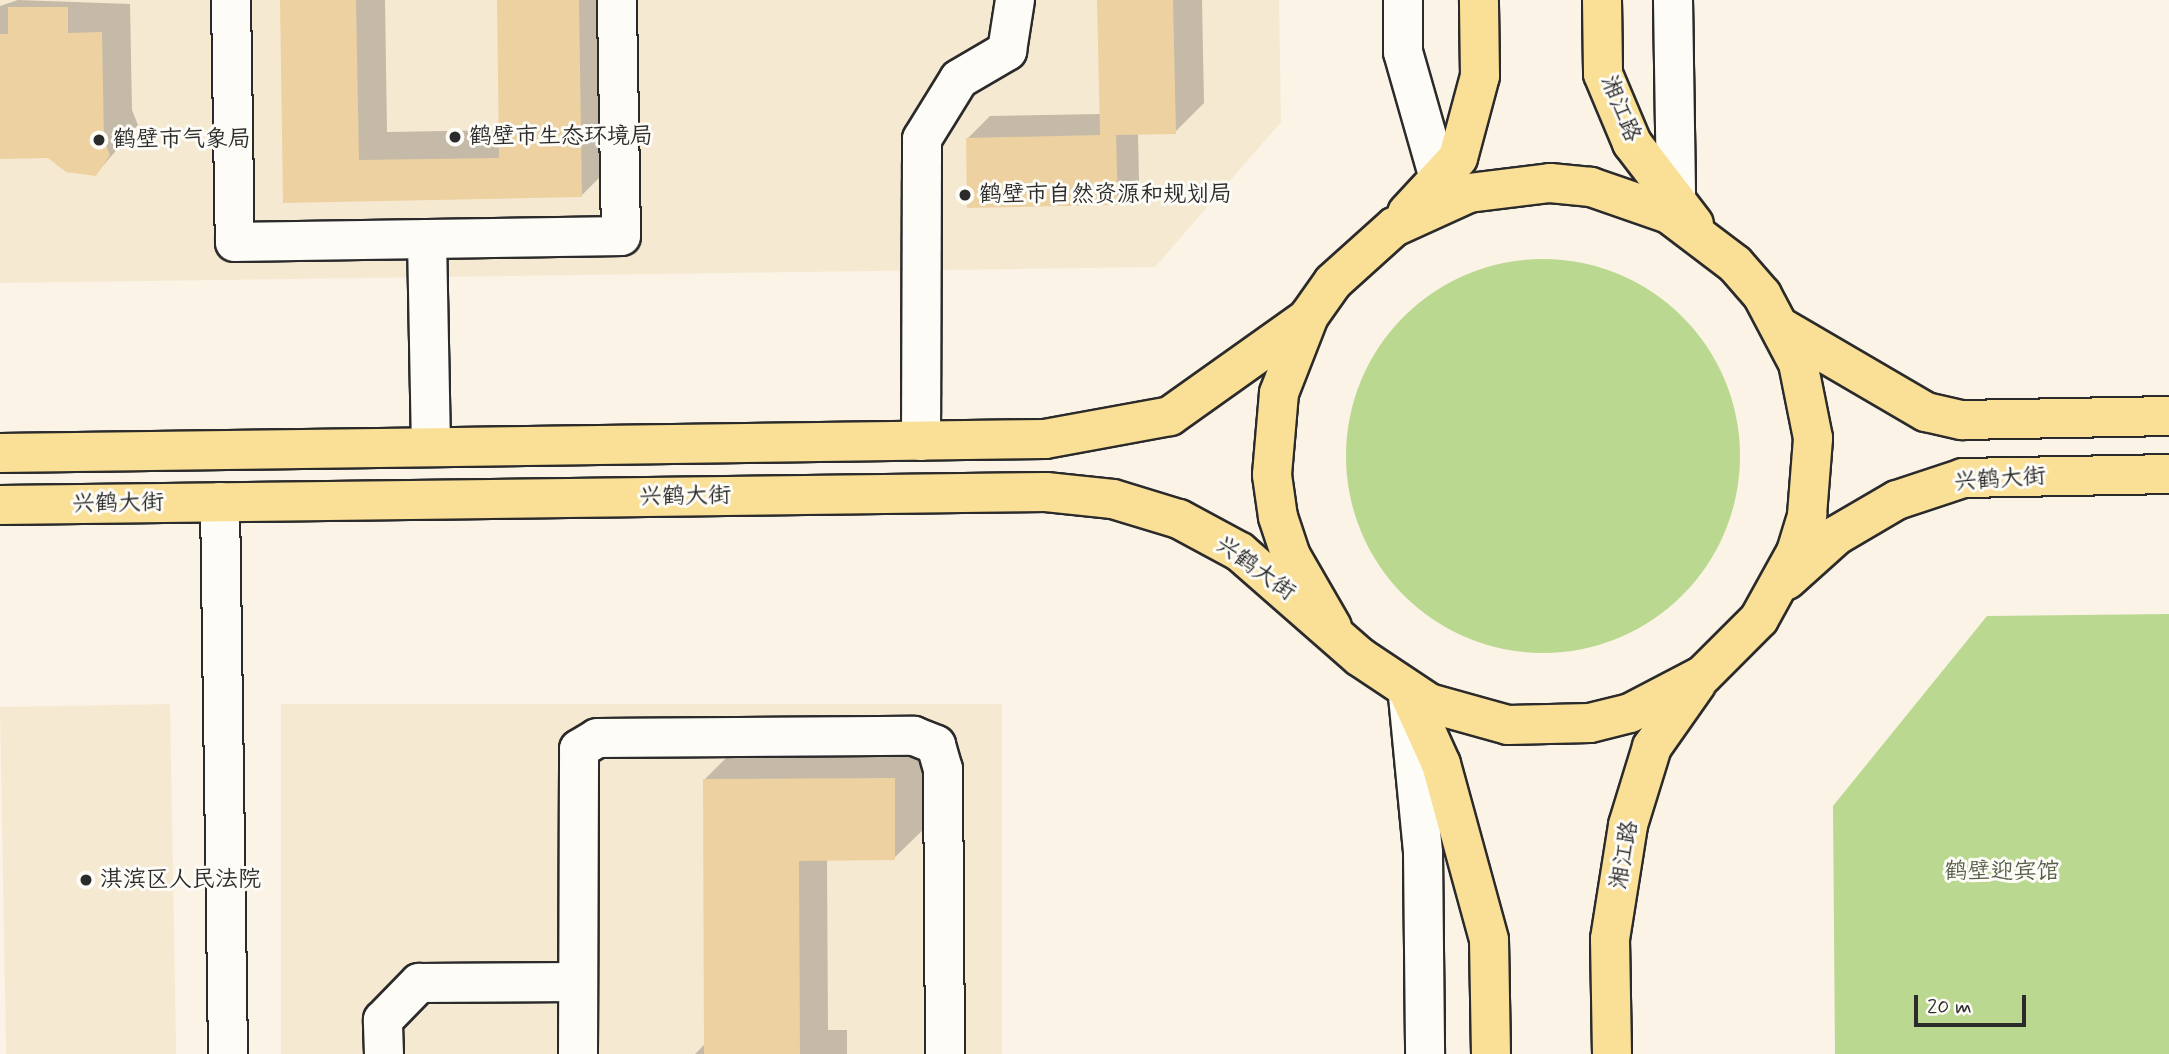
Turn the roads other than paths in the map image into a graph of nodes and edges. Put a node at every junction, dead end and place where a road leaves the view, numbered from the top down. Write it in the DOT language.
graph roads {
  1 [pos="231,0"];
  2 [pos="617,0"];
  3 [pos="1015,0"];
  4 [pos="1403,0"];
  5 [pos="1479,0"];
  6 [pos="1602,0"];
  7 [pos="1673,0"];
  8 [pos="1439,178"];
  9 [pos="1676,201"];
  10 [pos="1394,227"];
  11 [pos="1704,237"];
  12 [pos="427,239"];
  13 [pos="1309,316"];
  14 [pos="1782,328"];
  15 [pos="2169,416"];
  16 [pos="921,441"];
  17 [pos="431,447"];
  18 [pos="0,453"];
  19 [pos="2169,474"];
  20 [pos="220,502"];
  21 [pos="0,505"];
  22 [pos="1780,587"];
  23 [pos="1332,627"];
  24 [pos="1703,675"];
  25 [pos="1408,691"];
  26 [pos="577,982"];
  27 [pos="228,1054"];
  28 [pos="384,1054"];
  29 [pos="578,1054"];
  30 [pos="945,1054"];
  31 [pos="1425,1054"];
  32 [pos="1491,1054"];
  33 [pos="1612,1054"];
  1 -- 12 [label="street"];
  2 -- 12 [label="street"];
  3 -- 16 [label="street"];
  4 -- 8 [label="street"];
  5 -- 8 [label="main road"];
  6 -- 9 [label="main road, 湘江路"];
  7 -- 9 [label="street"];
  8 -- 10 [label="main road"];
  9 -- 11 [label="main road, 湘江路"];
  10 -- 11 [label="main road"];
  10 -- 13 [label="main road"];
  11 -- 14 [label="main road"];
  12 -- 17 [label="street"];
  13 -- 16 [label="main road"];
  13 -- 23 [label="main road"];
  14 -- 15 [label="main road"];
  14 -- 22 [label="main road"];
  16 -- 17 [label="main road"];
  17 -- 18 [label="main road"];
  19 -- 22 [label="main road, 兴鹤大街"];
  20 -- 21 [label="main road, 兴鹤大街"];
  20 -- 23 [label="main road, 兴鹤大街"];
  20 -- 27 [label="street"];
  22 -- 24 [label="main road"];
  23 -- 25 [label="main road, 兴鹤大街"];
  24 -- 25 [label="main road"];
  24 -- 33 [label="main road, 湘江路"];
  25 -- 31 [label="street"];
  25 -- 32 [label="main road"];
  26 -- 28 [label="street"];
  26 -- 29 [label="street"];
  26 -- 30 [label="street"];
}
